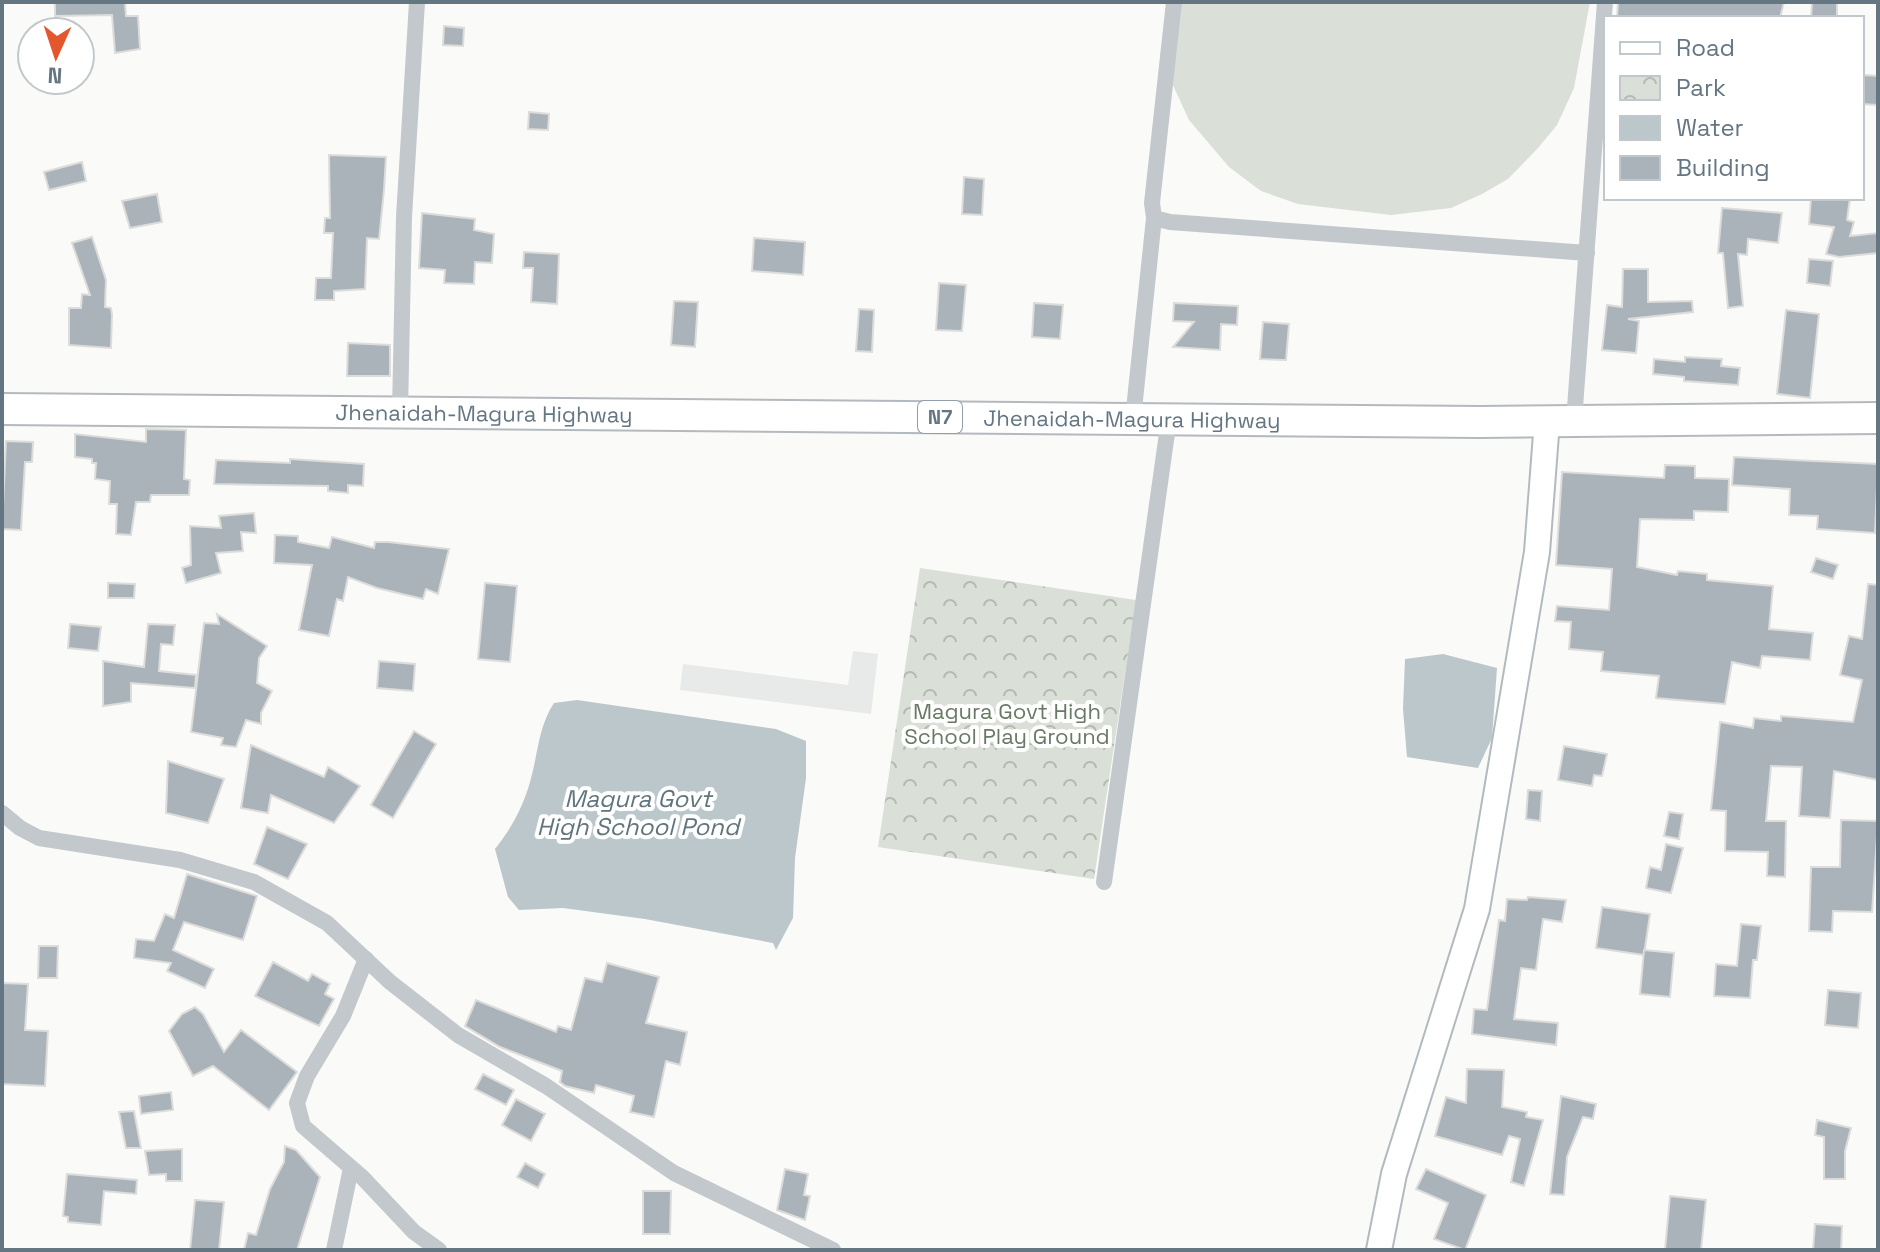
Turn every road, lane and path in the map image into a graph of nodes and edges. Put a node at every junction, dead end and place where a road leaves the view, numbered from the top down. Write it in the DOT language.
graph roads {
  1 [pos="417,2"];
  2 [pos="1174,2"];
  3 [pos="1605,2"];
  4 [pos="1154,218"];
  5 [pos="1587,253"];
  6 [pos="2,409"];
  7 [pos="400,412"];
  8 [pos="1878,418"];
  9 [pos="1133,419"];
  10 [pos="1169,419"];
  11 [pos="1560,421"];
  12 [pos="2,813"];
  13 [pos="1104,882"];
  14 [pos="366,959"];
  15 [pos="351,1168"];
  16 [pos="334,1250"];
  17 [pos="439,1250"];
  18 [pos="833,1250"];
  19 [pos="1379,1250"];
  1 -- 7 [label="street"];
  2 -- 4 [label="street"];
  3 -- 5 [label="street"];
  4 -- 5 [label="street"];
  4 -- 9 [label="street"];
  5 -- 11 [label="street"];
  6 -- 7 [label="highway, Jhenaidah-Magura Highway / N7"];
  7 -- 9 [label="highway, Jhenaidah-Magura Highway / N7"];
  8 -- 11 [label="highway, Jhenaidah-Magura Highway / N7"];
  9 -- 10 [label="highway, Jhenaidah-Magura Highway / N7"];
  10 -- 11 [label="highway, Jhenaidah-Magura Highway / N7"];
  10 -- 13 [label="street"];
  11 -- 19 [label="main road"];
  12 -- 14 [label="street"];
  14 -- 15 [label="street"];
  14 -- 18 [label="street"];
  15 -- 16 [label="street"];
  15 -- 17 [label="street"];
}
